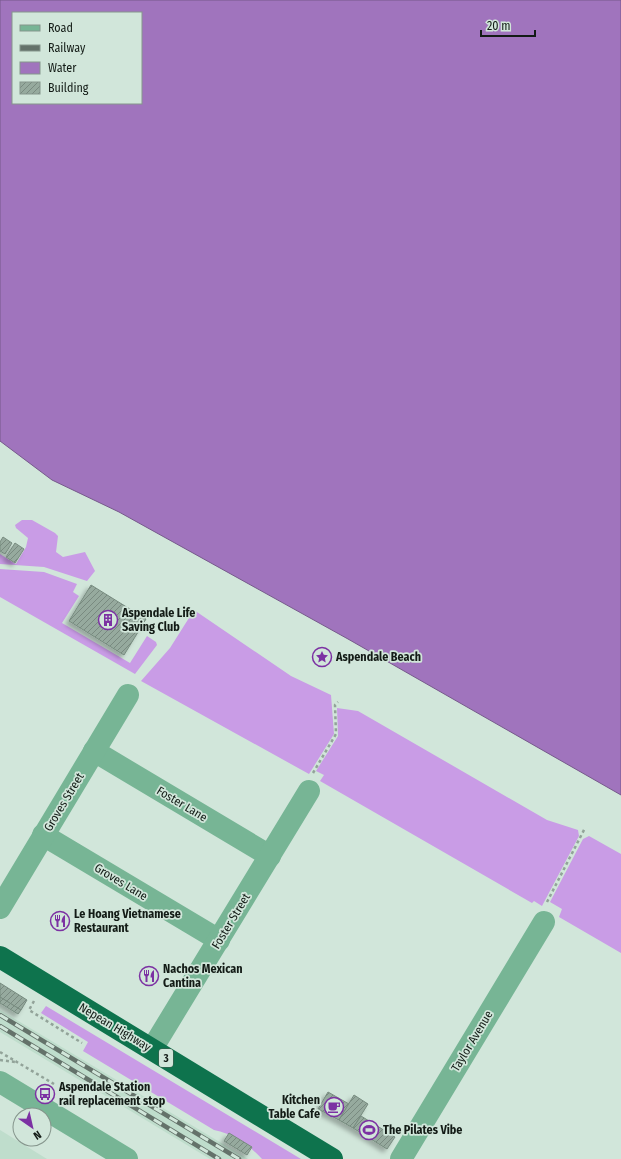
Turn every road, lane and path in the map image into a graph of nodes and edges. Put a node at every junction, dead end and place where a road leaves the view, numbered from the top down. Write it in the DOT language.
graph roads {
  1 [pos="128,695"];
  2 [pos="338,702"];
  3 [pos="94,751"];
  4 [pos="311,785"];
  5 [pos="586,828"];
  6 [pos="43,835"];
  7 [pos="270,856"];
  8 [pos="0,908"];
  9 [pos="547,915"];
  10 [pos="219,940"];
  11 [pos="0,957"];
  12 [pos="34,1001"];
  13 [pos="82,1043"];
  14 [pos="152,1049"];
  15 [pos="0,1052"];
  16 [pos="0,1060"];
  17 [pos="17,1062"];
  18 [pos="0,1082"];
  19 [pos="54,1084"];
  20 [pos="127,1159"];
  21 [pos="332,1159"];
  22 [pos="401,1159"];
  1 -- 3 [label="street, Groves Street"];
  2 -- 4 [label="path"];
  3 -- 6 [label="street, Groves Street"];
  3 -- 7 [label="street, Foster Lane"];
  4 -- 7 [label="street, Foster Street"];
  5 -- 9 [label="path"];
  6 -- 8 [label="street, Groves Street"];
  6 -- 10 [label="street, Groves Lane"];
  7 -- 10 [label="street, Foster Street"];
  9 -- 22 [label="street, Taylor Avenue"];
  10 -- 14 [label="street, Foster Street"];
  11 -- 14 [label="highway, Nepean Highway / 3"];
  12 -- 13 [label="path"];
  14 -- 21 [label="highway, Nepean Highway / 3"];
  15 -- 17 [label="path"];
  16 -- 17 [label="path"];
  17 -- 19 [label="path"];
  18 -- 20 [label="street"];
}
